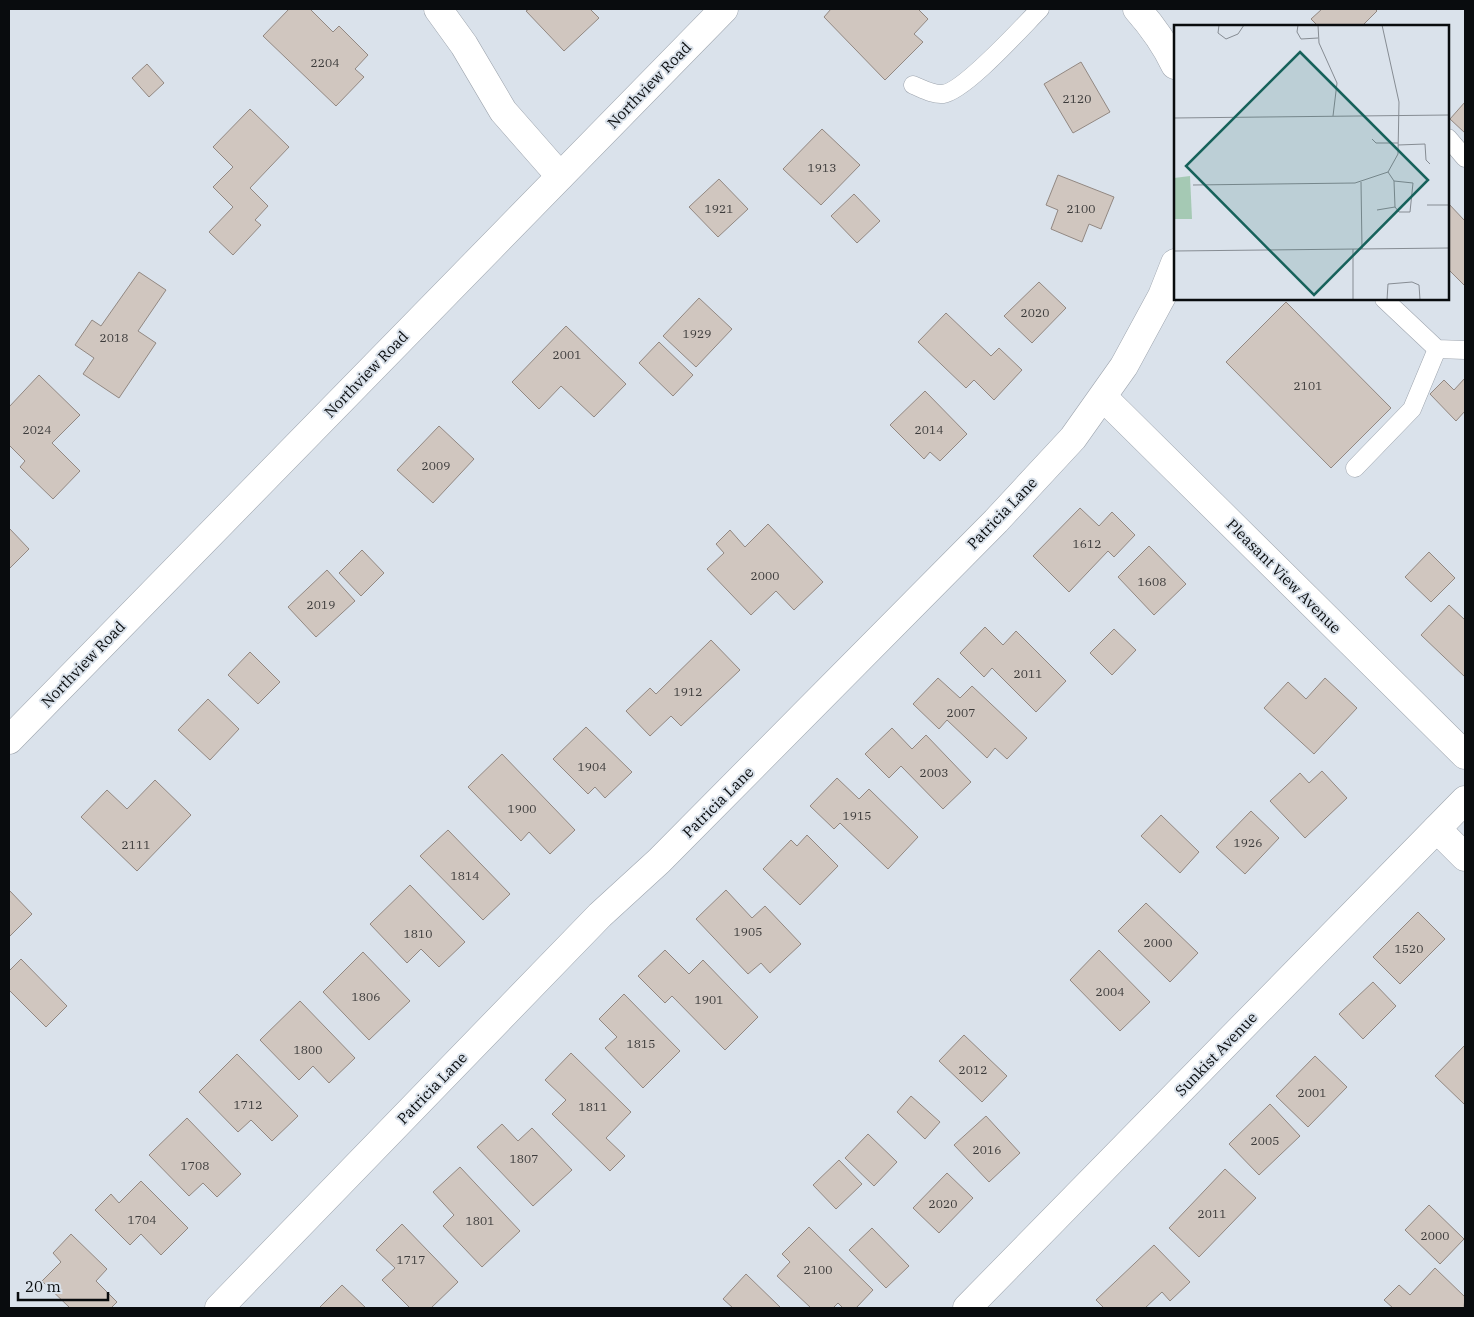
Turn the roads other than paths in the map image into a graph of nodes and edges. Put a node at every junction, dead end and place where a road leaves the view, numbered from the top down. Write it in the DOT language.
graph roads {
  1 [pos="438,9"];
  2 [pos="724,9"];
  3 [pos="1040,9"];
  4 [pos="1137,9"];
  5 [pos="1174,63"];
  6 [pos="913,85"];
  7 [pos="1449,139"];
  8 [pos="1465,158"];
  9 [pos="560,176"];
  10 [pos="1174,266"];
  11 [pos="1385,300"];
  12 [pos="1437,349"];
  13 [pos="1465,350"];
  14 [pos="1103,397"];
  15 [pos="1356,468"];
  16 [pos="9,740"];
  17 [pos="1465,755"];
  18 [pos="1465,800"];
  19 [pos="1437,829"];
  20 [pos="1465,856"];
  21 [pos="219,1308"];
  22 [pos="967,1308"];
  1 -- 9 [label="street"];
  2 -- 9 [label="street, Northview Road"];
  3 -- 6 [label="lane"];
  4 -- 5 [label="street"];
  7 -- 8 [label="lane"];
  9 -- 16 [label="street, Northview Road"];
  10 -- 14 [label="street, Patricia Lane"];
  11 -- 12 [label="lane"];
  12 -- 13 [label="lane"];
  12 -- 15 [label="lane"];
  14 -- 17 [label="street, Pleasant View Avenue"];
  14 -- 21 [label="street, Patricia Lane"];
  18 -- 19 [label="street, Sunkist Avenue"];
  19 -- 20 [label="street"];
  19 -- 22 [label="street, Sunkist Avenue"];
}
